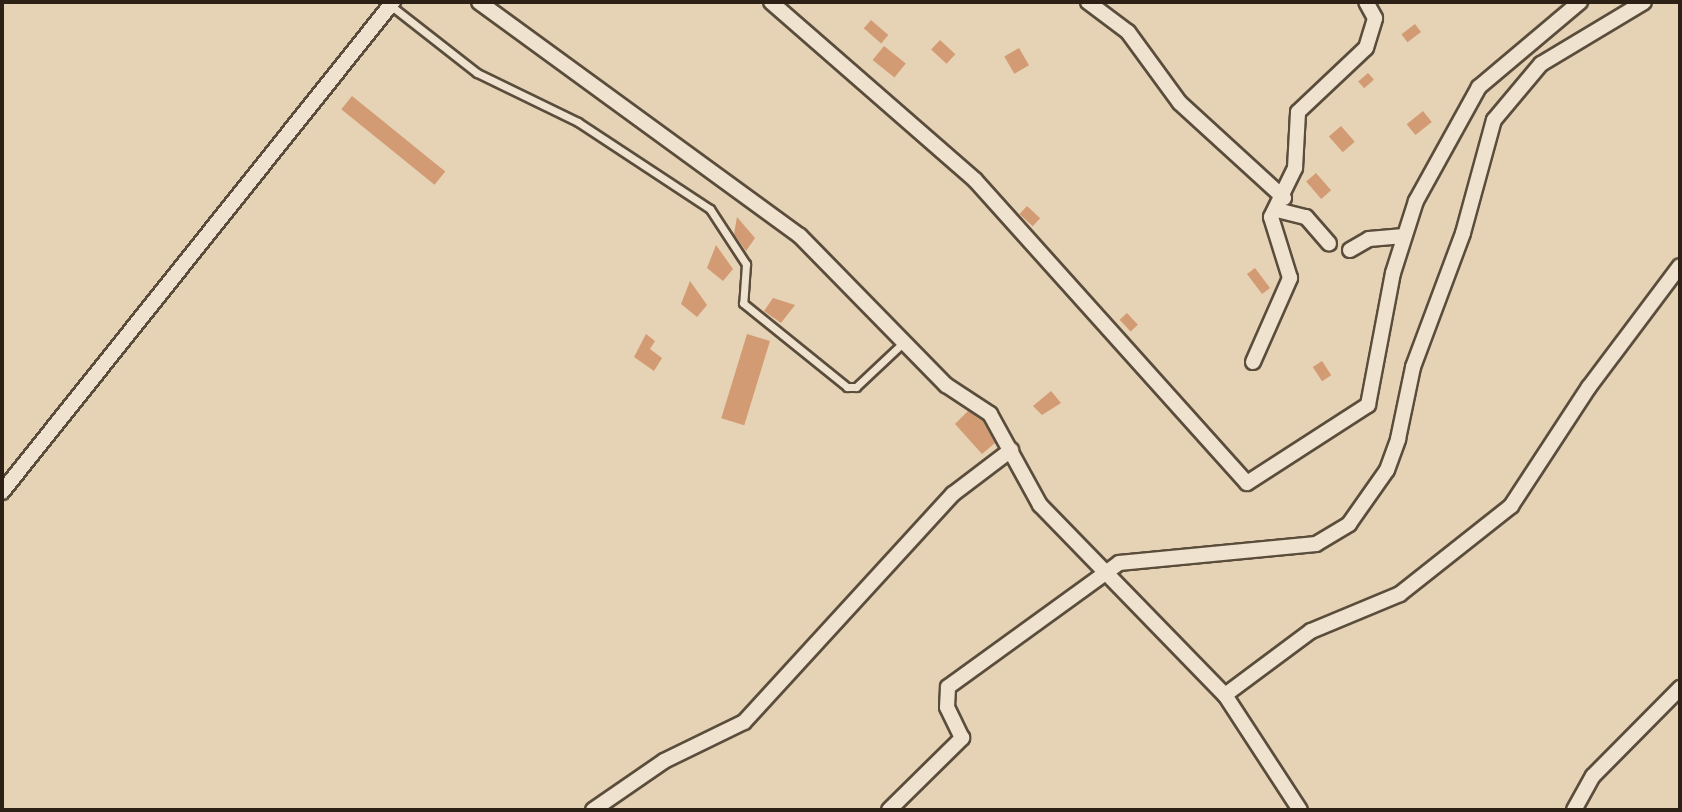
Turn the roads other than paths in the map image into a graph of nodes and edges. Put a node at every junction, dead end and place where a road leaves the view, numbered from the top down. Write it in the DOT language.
graph roads {
  1 [pos="479,2"];
  2 [pos="771,2"];
  3 [pos="1088,2"];
  4 [pos="1095,2"];
  5 [pos="1366,2"];
  6 [pos="1580,2"];
  7 [pos="1644,2"];
  8 [pos="391,3"];
  9 [pos="1280,204"];
  10 [pos="1404,236"];
  11 [pos="1329,243"];
  12 [pos="1350,250"];
  13 [pos="1680,266"];
  14 [pos="905,341"];
  15 [pos="1253,362"];
  16 [pos="1011,450"];
  17 [pos="2,492"];
  18 [pos="1110,575"];
  19 [pos="1680,688"];
  20 [pos="1225,695"];
  21 [pos="593,810"];
  22 [pos="889,810"];
  23 [pos="1300,810"];
  24 [pos="1574,810"];
  1 -- 14 [label="street"];
  2 -- 10 [label="street"];
  3 -- 4 [label="street"];
  4 -- 9 [label="street"];
  5 -- 9 [label="street"];
  6 -- 10 [label="street"];
  7 -- 18 [label="street"];
  8 -- 14 [label="lane"];
  8 -- 17 [label="street"];
  9 -- 11 [label="street"];
  9 -- 15 [label="street"];
  10 -- 12 [label="street"];
  13 -- 20 [label="street"];
  14 -- 16 [label="street"];
  16 -- 18 [label="street"];
  16 -- 21 [label="street"];
  18 -- 20 [label="street"];
  18 -- 22 [label="street"];
  19 -- 24 [label="street"];
  20 -- 23 [label="street"];
}
